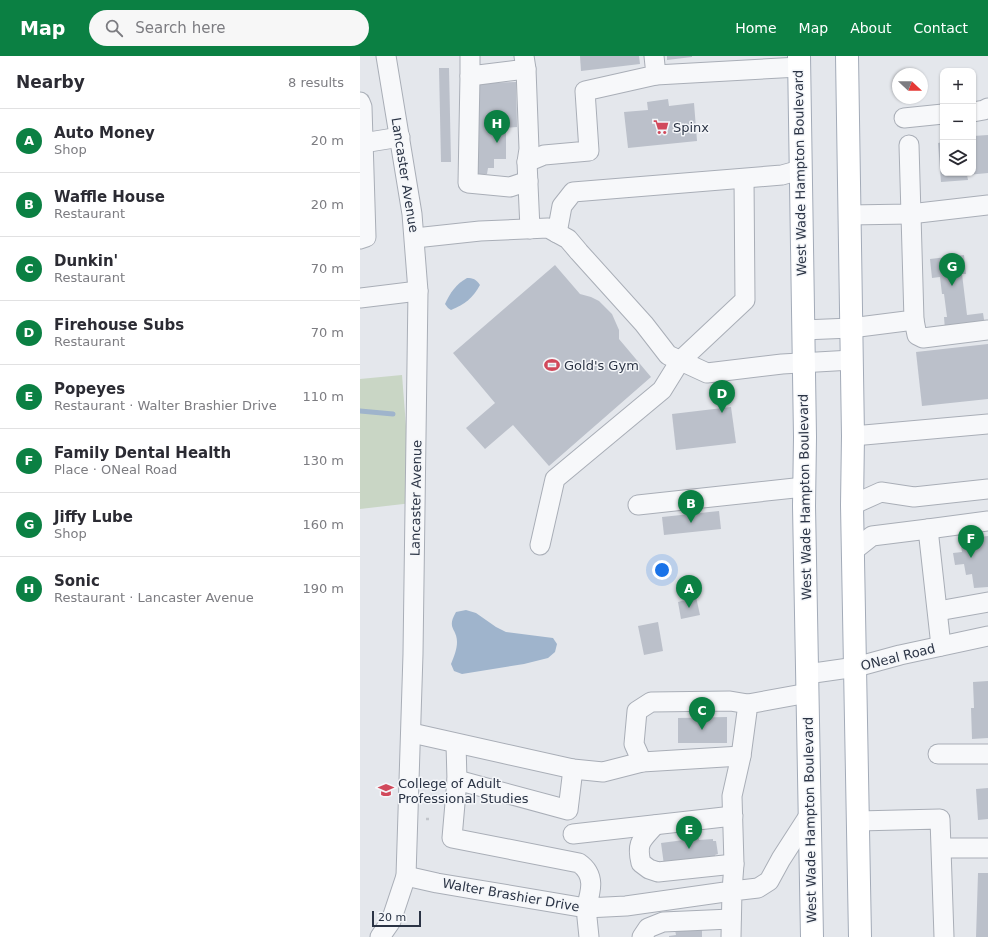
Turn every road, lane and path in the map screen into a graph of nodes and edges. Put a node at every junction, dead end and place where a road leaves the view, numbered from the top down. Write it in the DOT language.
graph roads {
  1 [pos="386,56"];
  2 [pos="470,56"];
  3 [pos="847,56"];
  4 [pos="799,61"];
  5 [pos="525,63"];
  6 [pos="655,65"];
  7 [pos="470,76"];
  8 [pos="360,102"];
  9 [pos="988,108"];
  10 [pos="976,111"];
  11 [pos="935,115"];
  12 [pos="904,118"];
  13 [pos="988,122"];
  14 [pos="976,124"];
  15 [pos="400,137"];
  16 [pos="363,143"];
  17 [pos="909,145"];
  18 [pos="527,162"];
  19 [pos="800,170"];
  20 [pos="744,179"];
  21 [pos="528,181"];
  22 [pos="988,205"];
  23 [pos="910,214"];
  24 [pos="849,215"];
  25 [pos="530,228"];
  26 [pos="557,233"];
  27 [pos="415,238"];
  28 [pos="360,239"];
  29 [pos="418,291"];
  30 [pos="360,298"];
  31 [pos="914,320"];
  32 [pos="851,328"];
  33 [pos="803,330"];
  34 [pos="988,330"];
  35 [pos="852,360"];
  36 [pos="680,361"];
  37 [pos="804,363"];
  38 [pos="988,424"];
  39 [pos="853,436"];
  40 [pos="804,487"];
  41 [pos="988,489"];
  42 [pos="638,505"];
  43 [pos="852,505"];
  44 [pos="988,521"];
  45 [pos="928,529"];
  46 [pos="540,545"];
  47 [pos="853,551"];
  48 [pos="988,602"];
  49 [pos="938,611"];
  50 [pos="988,636"];
  51 [pos="942,646"];
  52 [pos="856,667"];
  53 [pos="807,683"];
  54 [pos="748,704"];
  55 [pos="412,733"];
  56 [pos="456,744"];
  57 [pos="938,754"];
  58 [pos="988,754"];
  59 [pos="741,756"];
  60 [pos="642,762"];
  61 [pos="573,769"];
  62 [pos="457,780"];
  63 [pos="568,810"];
  64 [pos="810,814"];
  65 [pos="733,816"];
  66 [pos="425,819"];
  67 [pos="432,819"];
  68 [pos="858,821"];
  69 [pos="655,825"];
  70 [pos="573,834"];
  71 [pos="942,848"];
  72 [pos="988,848"];
  73 [pos="580,863"];
  74 [pos="734,864"];
  75 [pos="406,876"];
  76 [pos="732,891"];
  77 [pos="586,908"];
  78 [pos="731,928"];
  79 [pos="380,937"];
  80 [pos="589,937"];
  81 [pos="642,937"];
  82 [pos="812,937"];
  83 [pos="860,937"];
  84 [pos="944,937"];
  1 -- 15 [label="street, Lancaster Avenue"];
  2 -- 7 [label="street"];
  3 -- 24 [label="main road"];
  4 -- 6 [label="street"];
  4 -- 19 [label="main road, West Wade Hampton Boulevard"];
  5 -- 7 [label="street"];
  5 -- 18 [label="street"];
  6 -- 18 [label="street"];
  7 -- 21 [label="street"];
  8 -- 16 [label="street"];
  9 -- 10 [label="street"];
  11 -- 12 [label="street"];
  13 -- 14 [label="street"];
  15 -- 16 [label="street"];
  15 -- 27 [label="street, Lancaster Avenue"];
  16 -- 28 [label="street"];
  17 -- 23 [label="street"];
  18 -- 21 [label="street"];
  19 -- 20 [label="street"];
  19 -- 33 [label="main road, West Wade Hampton Boulevard"];
  20 -- 26 [label="street"];
  20 -- 36 [label="street"];
  21 -- 25 [label="street"];
  22 -- 23 [label="street"];
  23 -- 24 [label="street"];
  23 -- 31 [label="street"];
  24 -- 32 [label="main road"];
  25 -- 26 [label="street"];
  25 -- 27 [label="street"];
  26 -- 36 [label="street"];
  27 -- 29 [label="street, Lancaster Avenue"];
  29 -- 30 [label="street"];
  29 -- 55 [label="street, Lancaster Avenue"];
  31 -- 32 [label="street"];
  31 -- 34 [label="street"];
  32 -- 33 [label="street"];
  32 -- 35 [label="main road"];
  33 -- 37 [label="main road, West Wade Hampton Boulevard"];
  35 -- 37 [label="street"];
  35 -- 39 [label="main road"];
  36 -- 37 [label="street"];
  36 -- 46 [label="street"];
  37 -- 40 [label="main road, West Wade Hampton Boulevard"];
  38 -- 39 [label="street"];
  39 -- 43 [label="main road"];
  40 -- 42 [label="street"];
  40 -- 53 [label="main road, West Wade Hampton Boulevard"];
  41 -- 43 [label="street"];
  43 -- 47 [label="main road"];
  44 -- 45 [label="street"];
  45 -- 47 [label="street"];
  45 -- 49 [label="street"];
  47 -- 52 [label="main road"];
  48 -- 49 [label="street"];
  49 -- 51 [label="street"];
  50 -- 51 [label="street, ONeal Road"];
  51 -- 52 [label="street, ONeal Road"];
  52 -- 53 [label="street, ONeal Road"];
  52 -- 68 [label="main road"];
  53 -- 54 [label="street, ONeal Road"];
  53 -- 64 [label="main road, West Wade Hampton Boulevard"];
  54 -- 59 [label="street"];
  54 -- 60 [label="street, ONeal Road"];
  55 -- 56 [label="street"];
  55 -- 75 [label="street, Lancaster Avenue"];
  56 -- 61 [label="street"];
  56 -- 62 [label="street"];
  57 -- 58 [label="street"];
  59 -- 60 [label="street"];
  59 -- 65 [label="street"];
  60 -- 61 [label="street"];
  61 -- 63 [label="street"];
  62 -- 63 [label="street"];
  62 -- 73 [label="street"];
  63 -- 70 [label="street"];
  64 -- 76 [label="street"];
  64 -- 82 [label="main road, West Wade Hampton Boulevard"];
  65 -- 69 [label="street"];
  65 -- 74 [label="street"];
  66 -- 67 [label="path"];
  68 -- 71 [label="street"];
  68 -- 83 [label="main road"];
  69 -- 70 [label="street"];
  69 -- 74 [label="street"];
  70 -- 73 [label="street"];
  71 -- 72 [label="street"];
  71 -- 84 [label="street"];
  73 -- 77 [label="street"];
  74 -- 76 [label="street"];
  75 -- 77 [label="street, Walter Brashier Drive"];
  75 -- 79 [label="street, Lancaster Avenue"];
  76 -- 77 [label="street"];
  76 -- 78 [label="street"];
  77 -- 80 [label="street, Walter Brashier Drive"];
  78 -- 81 [label="street"];
}
